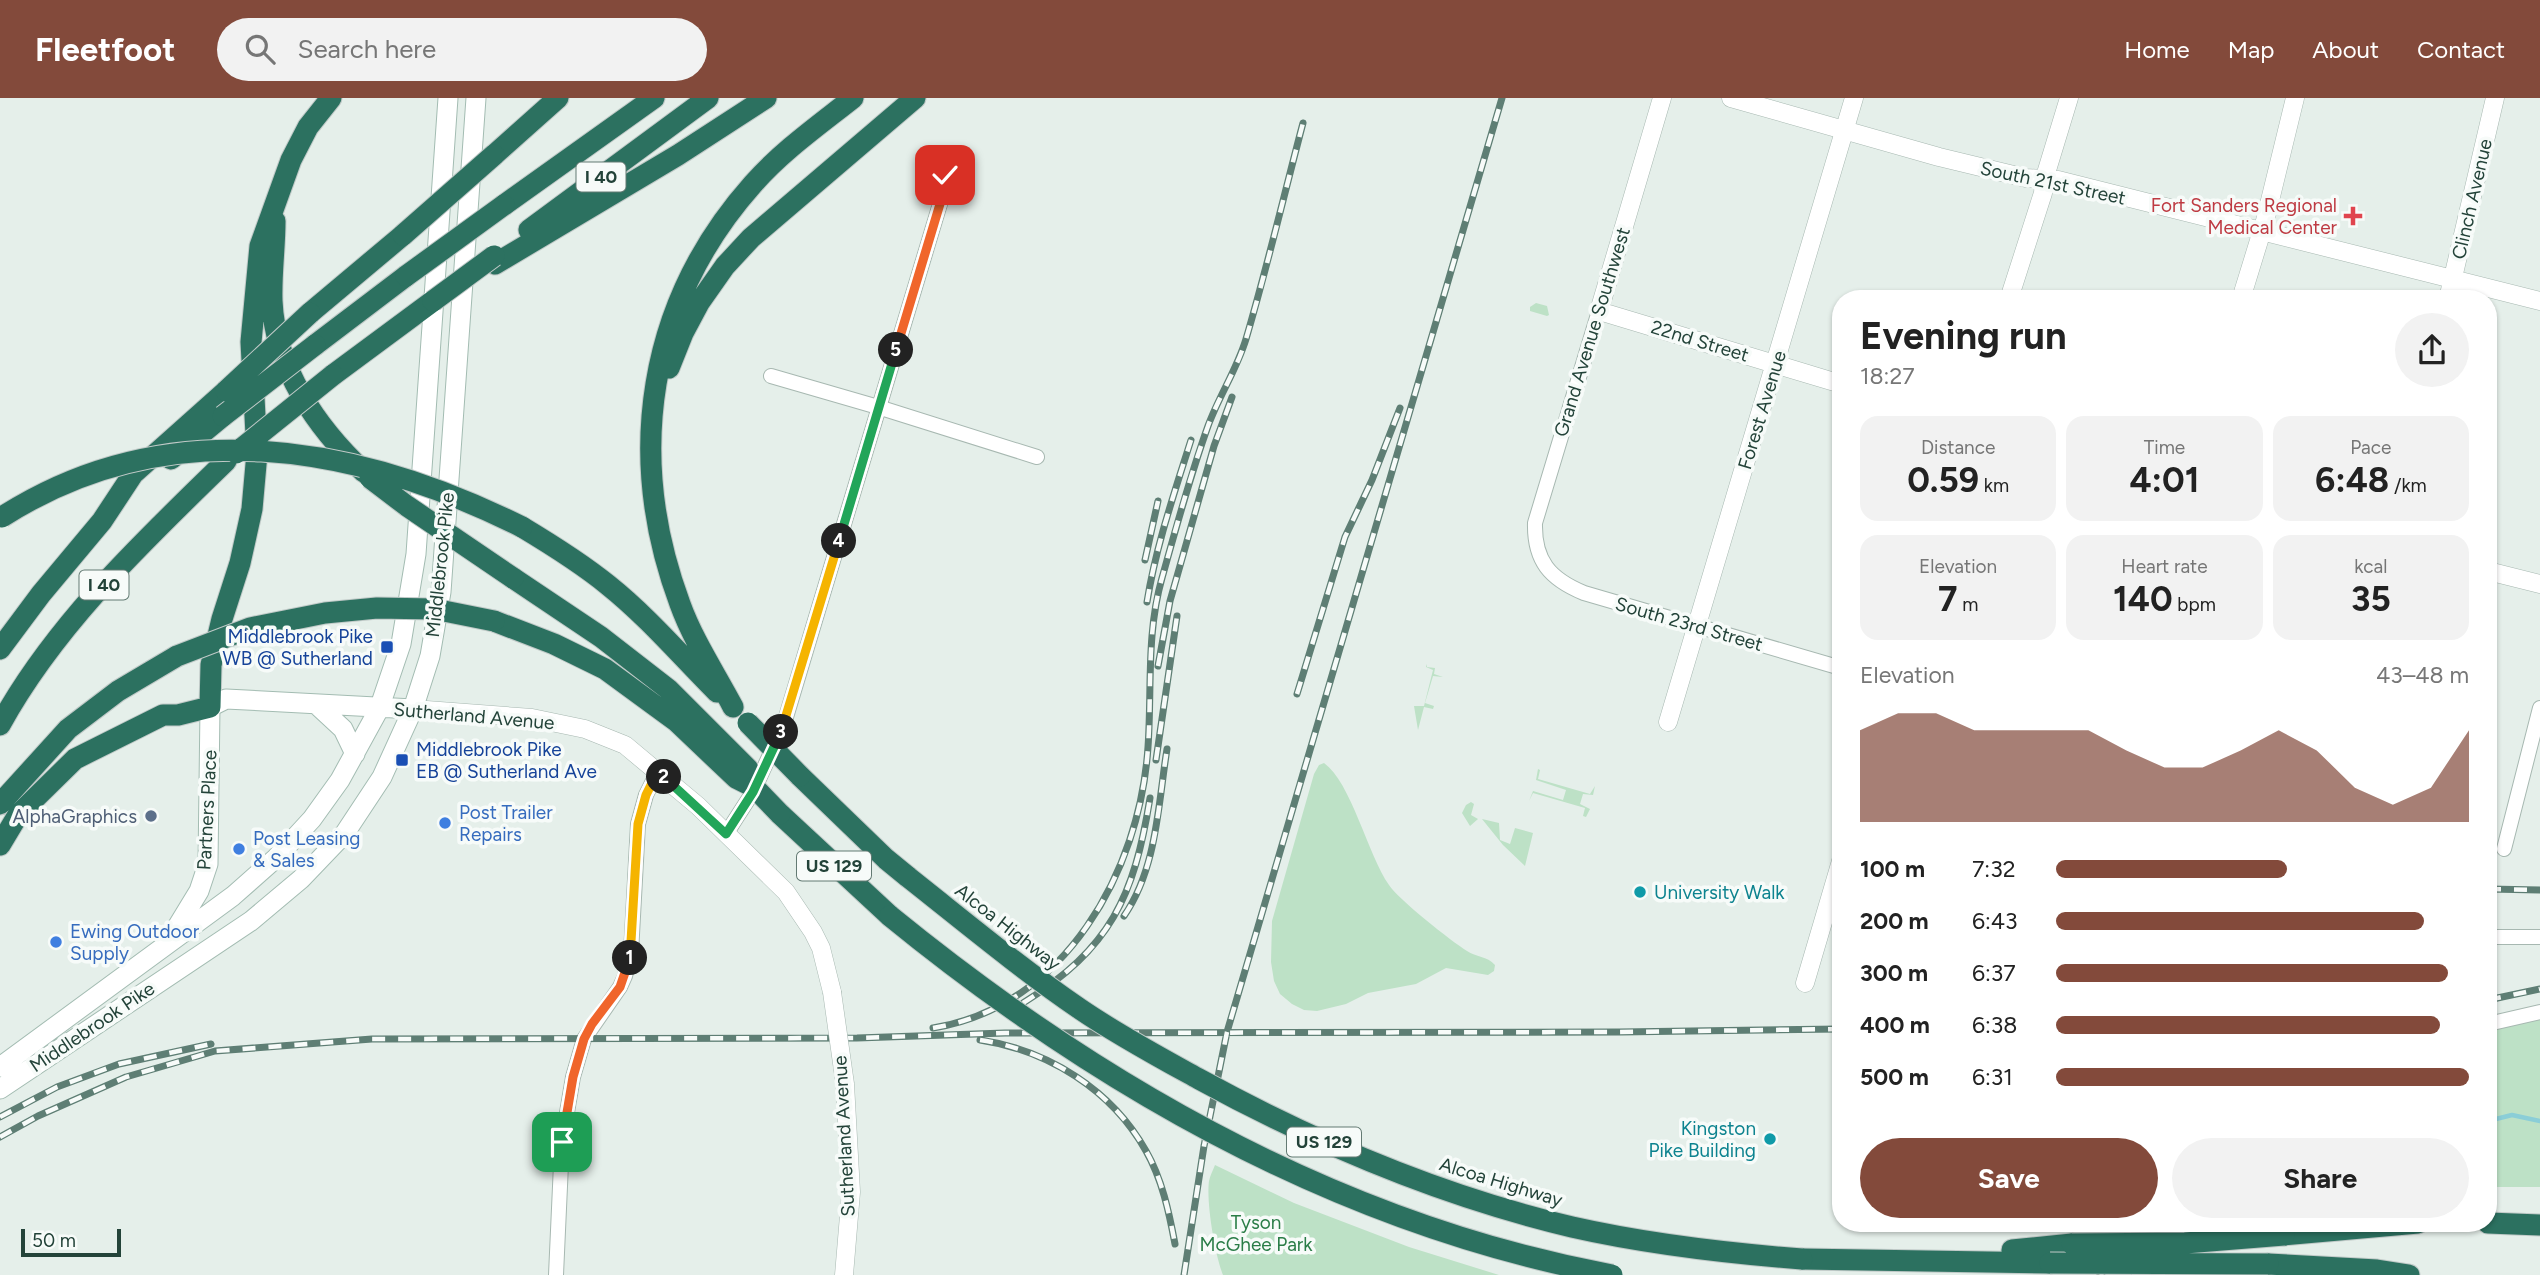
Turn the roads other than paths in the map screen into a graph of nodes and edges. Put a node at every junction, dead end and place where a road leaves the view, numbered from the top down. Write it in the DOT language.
graph roads {
  1 [pos="331,98"];
  2 [pos="448,98"];
  3 [pos="476,98"];
  4 [pos="558,98"];
  5 [pos="654,98"];
  6 [pos="708,98"];
  7 [pos="766,98"];
  8 [pos="853,98"];
  9 [pos="915,98"];
  10 [pos="1662,98"];
  11 [pos="1731,98"];
  12 [pos="1854,98"];
  13 [pos="2069,98"];
  14 [pos="2295,98"];
  15 [pos="2495,98"];
  16 [pos="1843,131"];
  17 [pos="937,165"];
  18 [pos="2044,180"];
  19 [pos="275,201"];
  20 [pos="2261,233"];
  21 [pos="494,260"];
  22 [pos="2453,281"];
  23 [pos="2012,290"];
  24 [pos="2244,290"];
  25 [pos="2450,290"];
  26 [pos="2492,290"];
  27 [pos="2497,291"];
  28 [pos="2540,301"];
  29 [pos="1599,311"];
  30 [pos="1776,364"];
  31 [pos="771,376"];
  32 [pos="1832,381"];
  33 [pos="878,407"];
  34 [pos="652,424"];
  35 [pos="1037,457"];
  36 [pos="1,518"];
  37 [pos="102,521"];
  38 [pos="1545,566"];
  39 [pos="2497,573"];
  40 [pos="2540,584"];
  41 [pos="1697,626"];
  42 [pos="0,649"];
  43 [pos="1832,665"];
  44 [pos="316,704"];
  45 [pos="211,707"];
  46 [pos="2540,708"];
  47 [pos="379,709"];
  48 [pos="413,709"];
  49 [pos="740,715"];
  50 [pos="1668,722"];
  51 [pos="0,725"];
  52 [pos="355,754"];
  53 [pos="727,758"];
  54 [pos="658,771"];
  55 [pos="0,804"];
  56 [pos="726,834"];
  57 [pos="0,845"];
  58 [pos="2504,849"];
  59 [pos="1832,892"];
  60 [pos="233,896"];
  61 [pos="2497,937"];
  62 [pos="2540,937"];
  63 [pos="165,944"];
  64 [pos="170,975"];
  65 [pos="1805,983"];
  66 [pos="2540,1012"];
  67 [pos="2497,1022"];
  68 [pos="32,1055"];
  69 [pos="0,1067"];
  70 [pos="0,1089"];
  71 [pos="2497,1223"];
  72 [pos="2540,1225"];
  73 [pos="2176,1232"];
  74 [pos="2318,1232"];
  75 [pos="1952,1259"];
  76 [pos="556,1275"];
  77 [pos="844,1275"];
  78 [pos="1612,1275"];
  79 [pos="2138,1275"];
  80 [pos="2409,1275"];
  1 -- 19 [label="highway"];
  2 -- 47 [label="main road, Middlebrook Pike"];
  3 -- 48 [label="main road, Middlebrook Pike"];
  4 -- 37 [label="highway, bridge"];
  5 -- 37 [label="highway, I 40, bridge"];
  6 -- 21 [label="highway, I 40"];
  7 -- 21 [label="highway"];
  8 -- 34 [label="highway"];
  9 -- 34 [label="highway"];
  10 -- 29 [label="street, Grand Avenue Southwest"];
  11 -- 16 [label="street, South 21st Street"];
  12 -- 16 [label="street, Forest Avenue"];
  13 -- 18 [label="street"];
  14 -- 20 [label="street"];
  15 -- 22 [label="street, Clinch Avenue"];
  16 -- 18 [label="street, South 21st Street"];
  16 -- 30 [label="street, Forest Avenue"];
  17 -- 33 [label="street"];
  18 -- 20 [label="street, South 21st Street"];
  18 -- 23 [label="street"];
  19 -- 45 [label="highway"];
  19 -- 53 [label="highway, bridge"];
  20 -- 22 [label="street, South 21st Street"];
  20 -- 24 [label="street"];
  21 -- 51 [label="highway, I 40, bridge"];
  22 -- 25 [label="street, Clinch Avenue"];
  22 -- 26 [label="street, South 21st Street"];
  27 -- 28 [label="street, South 21st Street"];
  29 -- 30 [label="street, 22nd Street"];
  29 -- 38 [label="street, Grand Avenue Southwest"];
  30 -- 32 [label="street, 22nd Street"];
  30 -- 41 [label="street, Forest Avenue"];
  31 -- 33 [label="street"];
  33 -- 35 [label="street"];
  33 -- 56 [label="street"];
  34 -- 49 [label="highway"];
  36 -- 49 [label="highway, Alcoa Highway, bridge"];
  37 -- 42 [label="highway, I 40"];
  38 -- 41 [label="street, South 23rd Street"];
  39 -- 40 [label="street"];
  41 -- 43 [label="street, South 23rd Street"];
  41 -- 50 [label="street, Forest Avenue"];
  44 -- 45 [label="main road, Sutherland Avenue"];
  44 -- 47 [label="main road, Sutherland Avenue"];
  44 -- 52 [label="main road"];
  45 -- 57 [label="highway"];
  45 -- 63 [label="main road, Partners Place"];
  46 -- 58 [label="street"];
  47 -- 48 [label="main road, Sutherland Avenue"];
  47 -- 52 [label="main road, Middlebrook Pike"];
  48 -- 54 [label="street, Sutherland Avenue"];
  48 -- 64 [label="main road, Middlebrook Pike"];
  49 -- 75 [label="highway, Alcoa Highway / US 129, bridge"];
  52 -- 60 [label="main road, Middlebrook Pike"];
  53 -- 55 [label="highway, bridge"];
  53 -- 78 [label="highway, US 129, bridge"];
  54 -- 56 [label="street, Sutherland Avenue"];
  54 -- 76 [label="street"];
  56 -- 77 [label="street, Sutherland Avenue, bridge"];
  59 -- 65 [label="street"];
  60 -- 63 [label="main road, Middlebrook Pike"];
  60 -- 64 [label="main road"];
  61 -- 62 [label="street"];
  63 -- 68 [label="main road, Middlebrook Pike"];
  64 -- 68 [label="main road, Middlebrook Pike"];
  66 -- 67 [label="street"];
  68 -- 69 [label="main road, Middlebrook Pike"];
  68 -- 70 [label="main road, Middlebrook Pike"];
  71 -- 72 [label="highway"];
  73 -- 79 [label="street"];
  74 -- 75 [label="highway, bridge"];
  75 -- 80 [label="highway, Alcoa Highway / US 129, bridge"];
}
